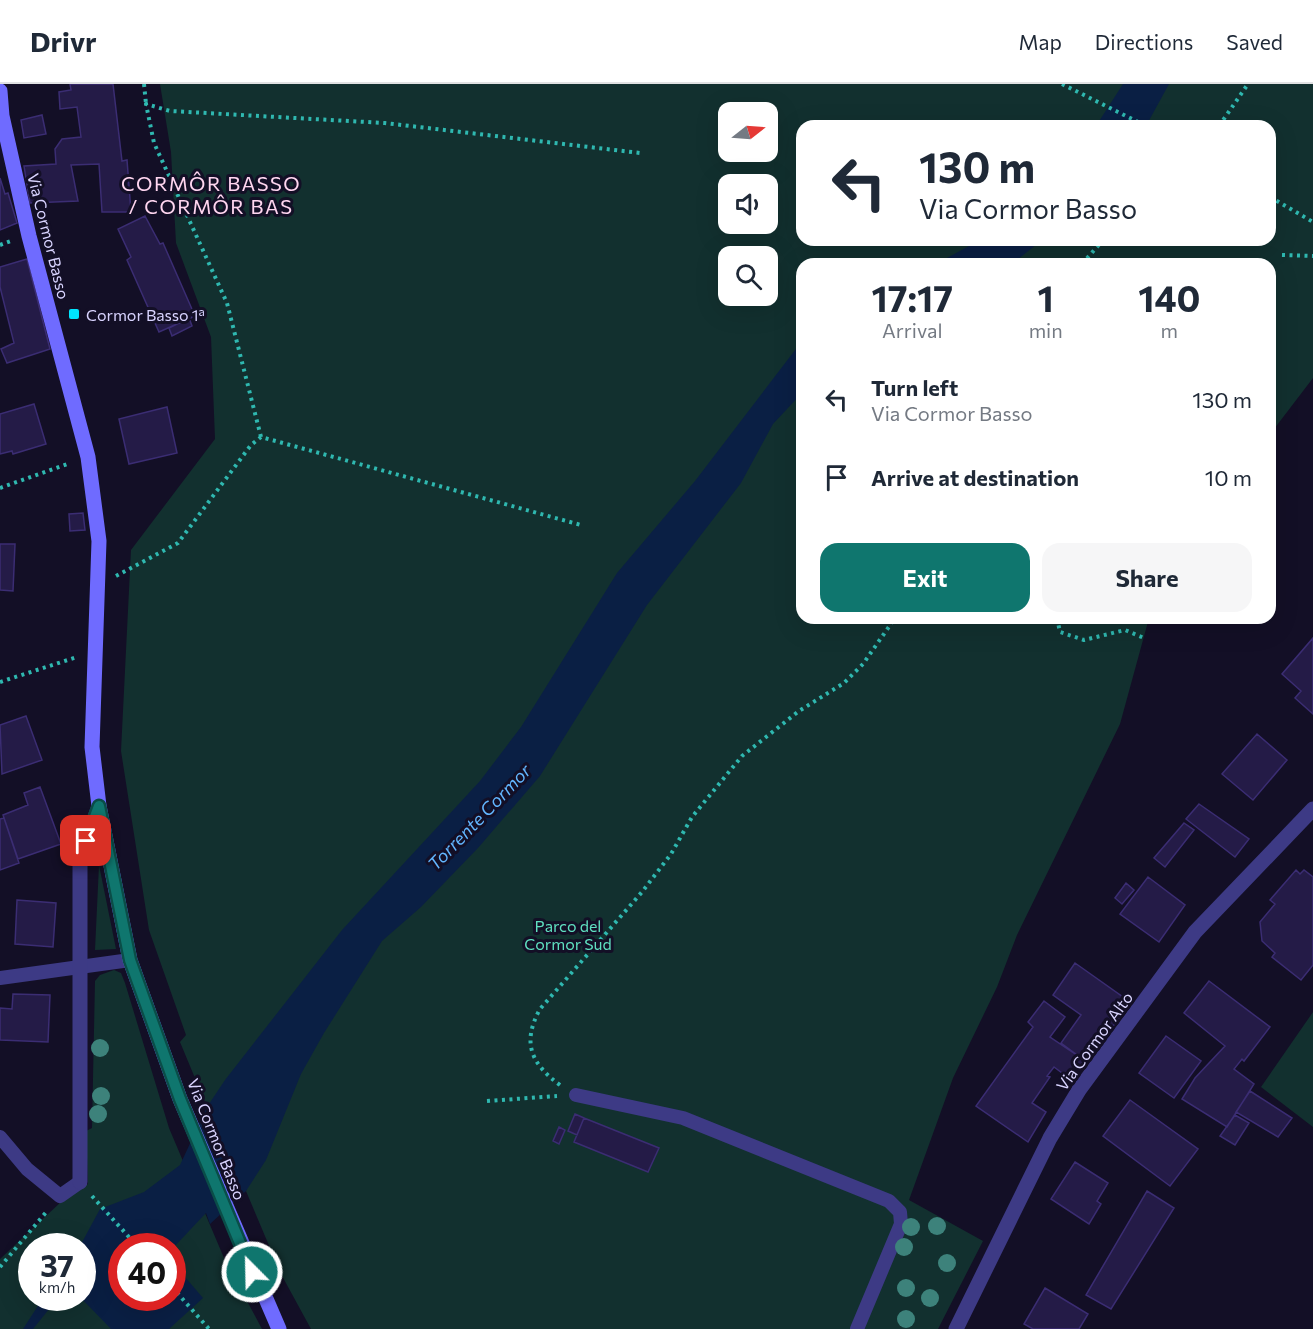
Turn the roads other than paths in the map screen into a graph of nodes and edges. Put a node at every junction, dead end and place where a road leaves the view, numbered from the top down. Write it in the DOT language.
graph roads {
  1 [pos="0,91"];
  2 [pos="99,806"];
  3 [pos="1313,809"];
  4 [pos="130,960"];
  5 [pos="78,968"];
  6 [pos="0,978"];
  7 [pos="576,1095"];
  8 [pos="0,1137"];
  9 [pos="80,1182"];
  10 [pos="279,1329"];
  11 [pos="857,1329"];
  12 [pos="956,1329"];
  1 -- 2 [label="street, Via Cormor Basso"];
  2 -- 4 [label="street, Via Cormor Basso"];
  2 -- 5 [label="street, Via Cormor Basso"];
  3 -- 12 [label="street, Via Cormor Alto"];
  4 -- 5 [label="lane"];
  4 -- 10 [label="street, Via Cormor Basso"];
  5 -- 6 [label="lane"];
  5 -- 9 [label="street, Via Cormor Basso"];
  7 -- 11 [label="lane"];
  8 -- 9 [label="lane"];
}
